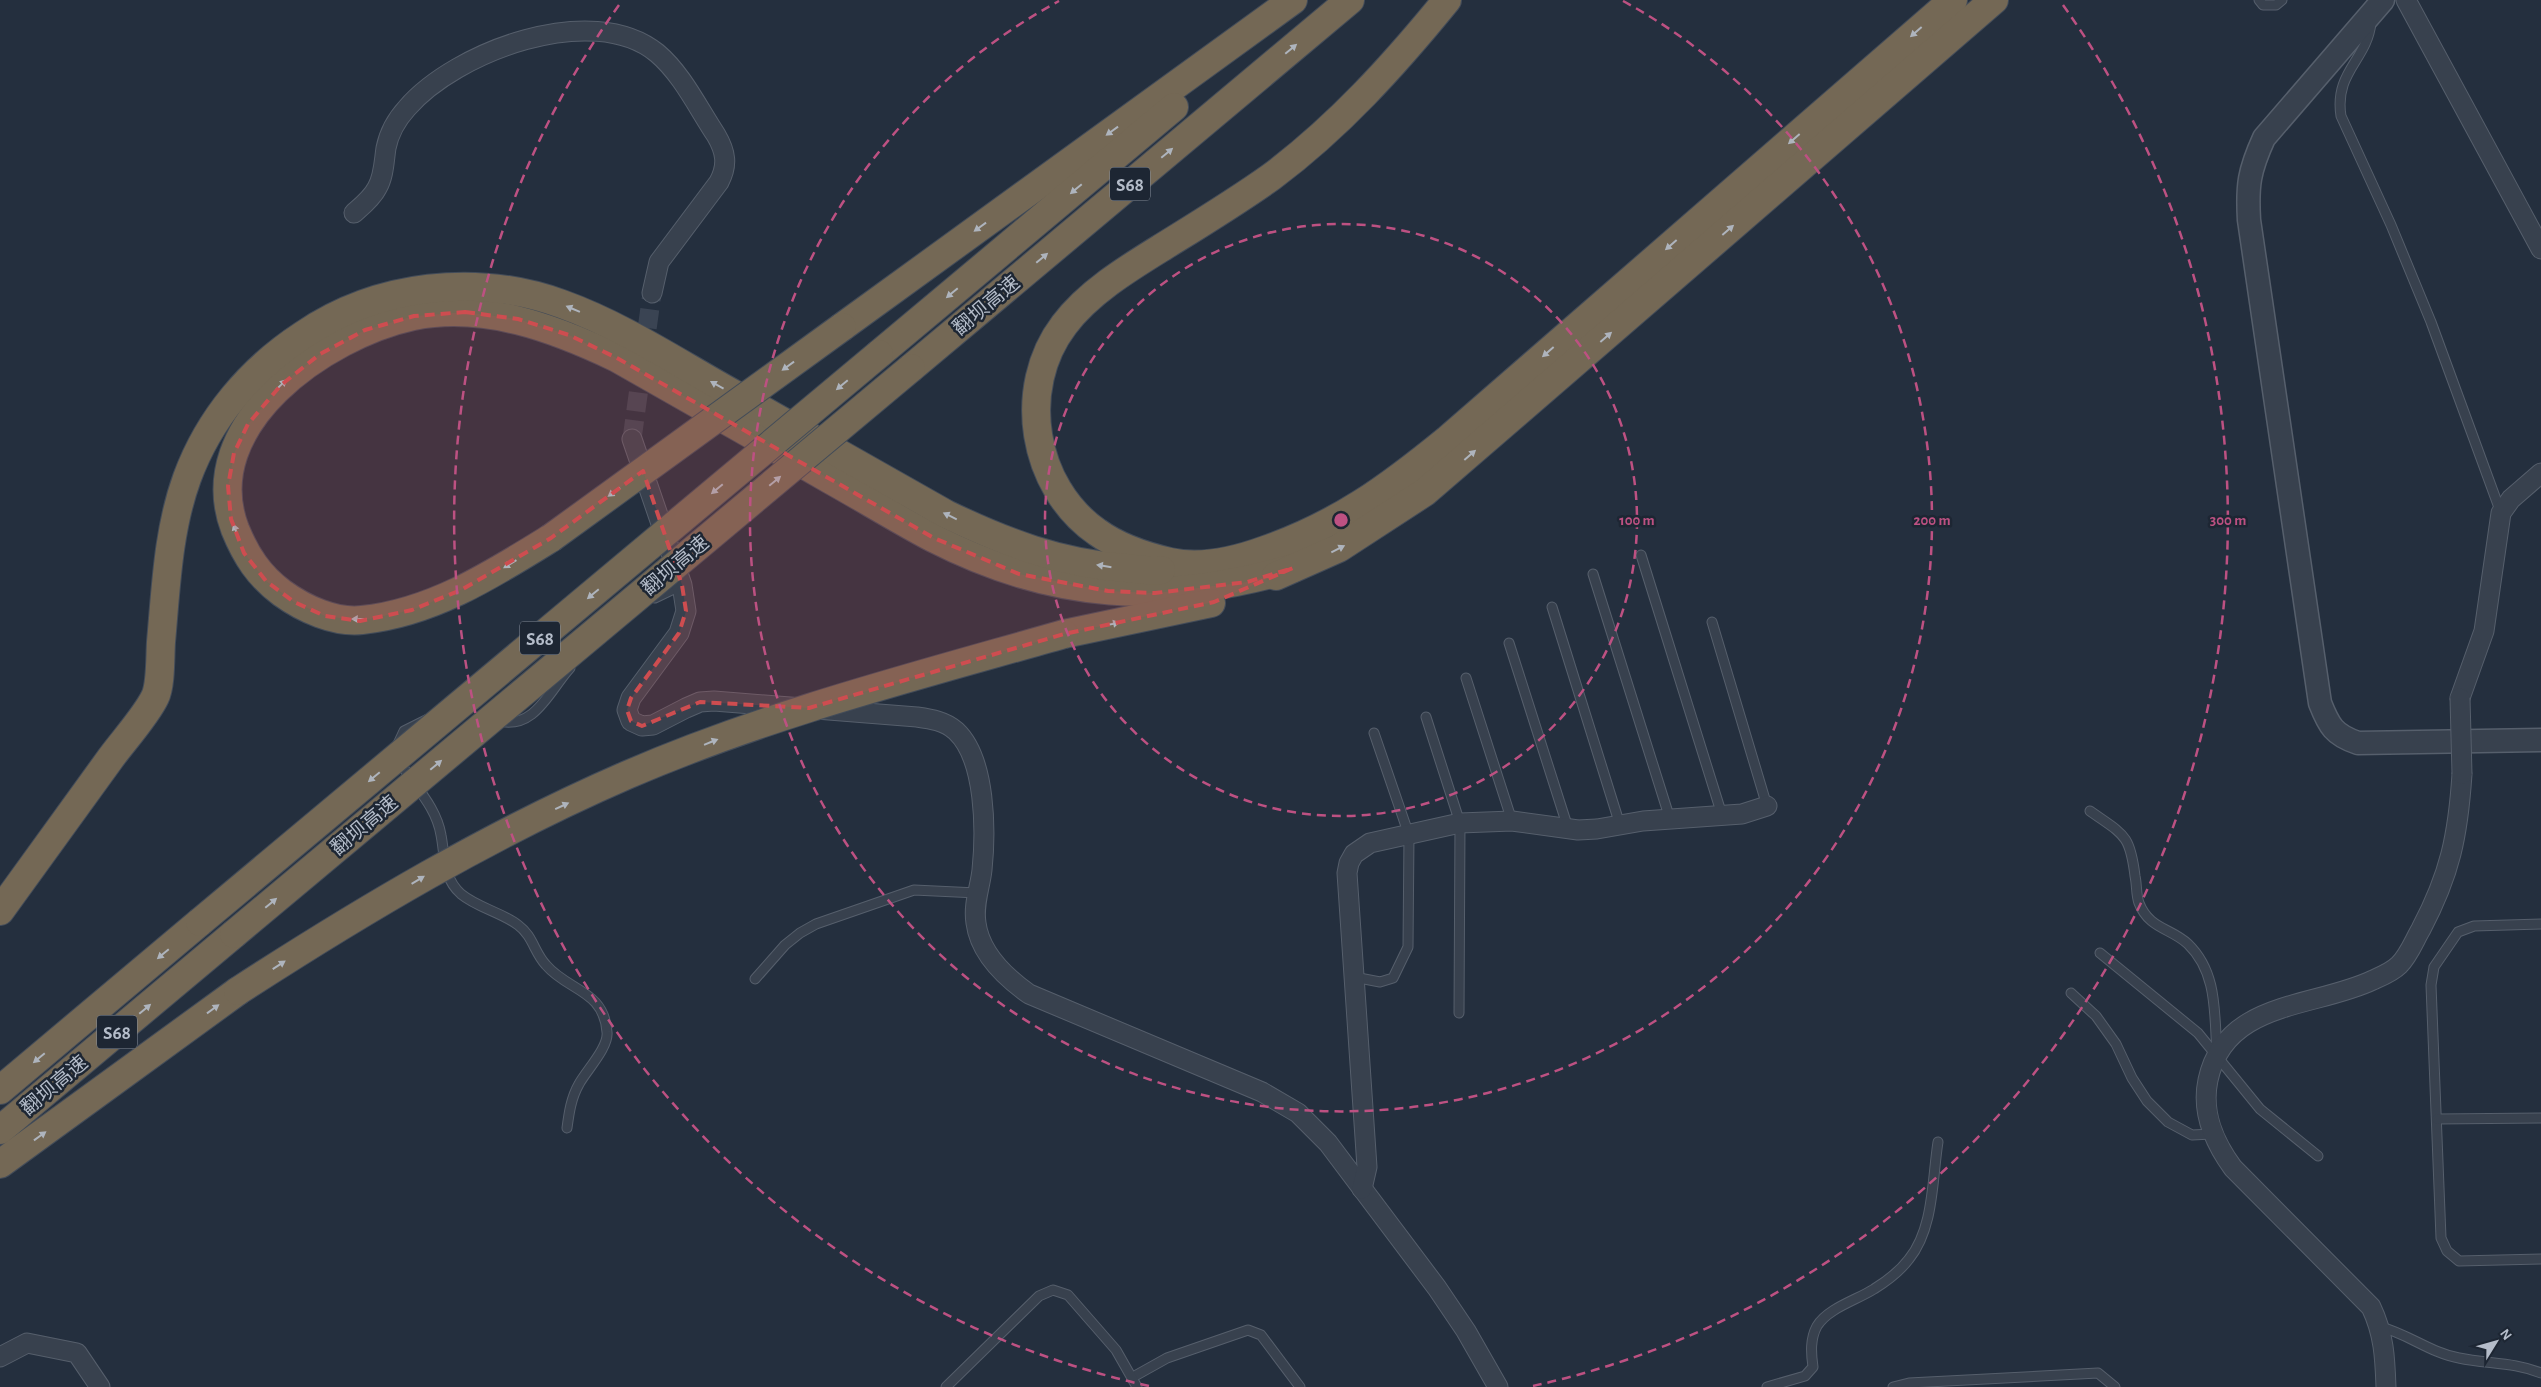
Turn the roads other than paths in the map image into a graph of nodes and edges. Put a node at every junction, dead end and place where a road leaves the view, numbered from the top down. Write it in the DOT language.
graph roads {
  1 [pos="1293,0"];
  2 [pos="1302,0"];
  3 [pos="1350,0"];
  4 [pos="1447,0"];
  5 [pos="1953,0"];
  6 [pos="1994,0"];
  7 [pos="2258,0"];
  8 [pos="2282,0"];
  9 [pos="2406,0"];
  10 [pos="2377,7"];
  11 [pos="354,213"];
  12 [pos="2541,250"];
  13 [pos="652,293"];
  14 [pos="632,439"];
  15 [pos="2541,473"];
  16 [pos="2501,513"];
  17 [pos="1642,555"];
  18 [pos="1204,565"];
  19 [pos="1293,568"];
  20 [pos="1593,574"];
  21 [pos="682,585"];
  22 [pos="647,603"];
  23 [pos="1552,607"];
  24 [pos="1712,622"];
  25 [pos="1509,643"];
  26 [pos="579,660"];
  27 [pos="1466,678"];
  28 [pos="1426,717"];
  29 [pos="1374,733"];
  30 [pos="2541,740"];
  31 [pos="1767,806"];
  32 [pos="2090,811"];
  33 [pos="1722,815"];
  34 [pos="1670,819"];
  35 [pos="1512,821"];
  36 [pos="1460,823"];
  37 [pos="1620,825"];
  38 [pos="1568,829"];
  39 [pos="1409,835"];
  40 [pos="977,893"];
  41 [pos="0,911"];
  42 [pos="2541,924"];
  43 [pos="2100,953"];
  44 [pos="1354,977"];
  45 [pos="755,980"];
  46 [pos="2071,993"];
  47 [pos="1459,1013"];
  48 [pos="2217,1055"];
  49 [pos="0,1090"];
  50 [pos="2541,1118"];
  51 [pos="2436,1119"];
  52 [pos="567,1128"];
  53 [pos="0,1130"];
  54 [pos="2212,1134"];
  55 [pos="1938,1142"];
  56 [pos="2318,1156"];
  57 [pos="0,1164"];
  58 [pos="1362,1189"];
  59 [pos="2541,1259"];
  60 [pos="2381,1327"];
  61 [pos="0,1356"];
  62 [pos="2541,1373"];
  63 [pos="1133,1377"];
  64 [pos="100,1387"];
  65 [pos="946,1387"];
  66 [pos="1137,1387"];
  67 [pos="1300,1387"];
  68 [pos="1498,1387"];
  69 [pos="1767,1387"];
  70 [pos="1893,1387"];
  71 [pos="2115,1387"];
  72 [pos="2386,1387"];
  1 -- 19 [label="highway, one-way, bridge"];
  2 -- 49 [label="highway, 翻坝高速 / S68, one-way, bridge"];
  53 -- 3 [label="highway, 翻坝高速 / S68, one-way, bridge"];
  4 -- 18 [label="highway"];
  5 -- 18 [label="highway, one-way"];
  19 -- 6 [label="highway, one-way"];
  7 -- 8 [label="lane"];
  9 -- 12 [label="street"];
  10 -- 16 [label="lane"];
  10 -- 30 [label="street"];
  11 -- 13 [label="street"];
  14 -- 21 [label="street"];
  15 -- 16 [label="street"];
  16 -- 48 [label="street, bridge"];
  17 -- 33 [label="lane"];
  18 -- 41 [label="highway, one-way"];
  57 -- 19 [label="highway, one-way, bridge"];
  20 -- 34 [label="lane"];
  21 -- 22 [label="lane"];
  21 -- 40 [label="street"];
  23 -- 37 [label="lane"];
  24 -- 31 [label="lane"];
  25 -- 38 [label="lane"];
  26 -- 52 [label="lane"];
  27 -- 35 [label="lane"];
  28 -- 36 [label="lane"];
  29 -- 39 [label="lane"];
  31 -- 33 [label="street"];
  32 -- 48 [label="lane"];
  33 -- 34 [label="street"];
  34 -- 37 [label="street"];
  35 -- 36 [label="street"];
  35 -- 38 [label="street"];
  36 -- 39 [label="street"];
  36 -- 47 [label="lane"];
  37 -- 38 [label="street"];
  39 -- 44 [label="street"];
  39 -- 44 [label="lane"];
  40 -- 45 [label="lane"];
  40 -- 58 [label="street"];
  42 -- 51 [label="lane"];
  43 -- 48 [label="lane"];
  44 -- 58 [label="street"];
  46 -- 54 [label="lane"];
  48 -- 54 [label="street"];
  48 -- 56 [label="lane"];
  50 -- 51 [label="lane"];
  51 -- 59 [label="lane"];
  54 -- 60 [label="street"];
  55 -- 69 [label="lane"];
  58 -- 68 [label="street"];
  60 -- 62 [label="lane"];
  60 -- 72 [label="street"];
  61 -- 64 [label="street"];
  63 -- 65 [label="lane"];
  63 -- 66 [label="lane"];
  63 -- 67 [label="lane"];
  70 -- 71 [label="lane"];
}
